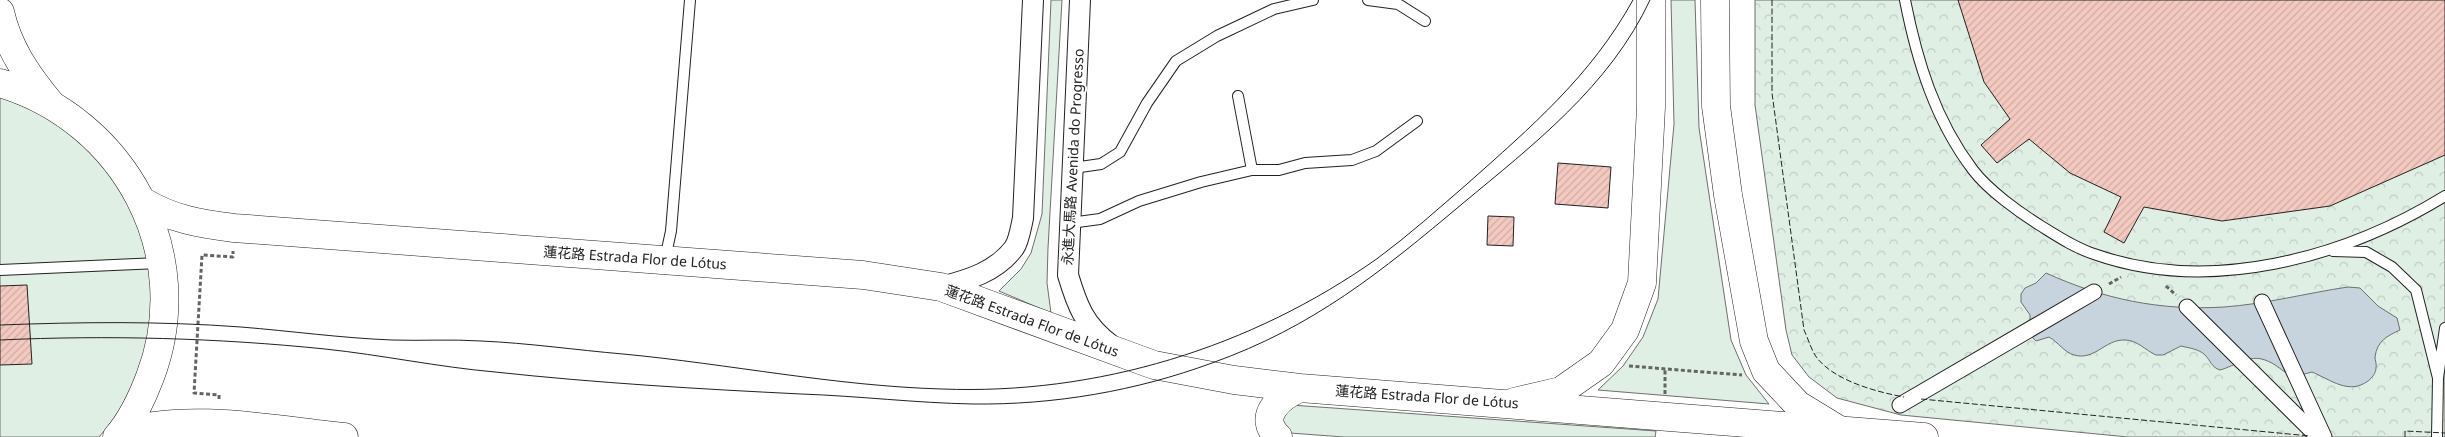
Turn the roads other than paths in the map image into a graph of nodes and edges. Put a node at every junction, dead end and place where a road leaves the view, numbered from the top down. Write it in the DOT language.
graph roads {
  1 [pos="690,0"];
  2 [pos="1033,0"];
  3 [pos="1080,0"];
  4 [pos="1313,0"];
  5 [pos="1368,0"];
  6 [pos="1651,0"];
  7 [pos="1715,0"];
  8 [pos="1905,0"];
  9 [pos="0,12"];
  10 [pos="1425,21"];
  11 [pos="0,83"];
  12 [pos="1238,96"];
  13 [pos="51,104"];
  14 [pos="1418,121"];
  15 [pos="1073,168"];
  16 [pos="1252,170"];
  17 [pos="2445,196"];
  18 [pos="142,200"];
  19 [pos="1070,223"];
  20 [pos="2330,251"];
  21 [pos="665,260"];
  22 [pos="161,263"];
  23 [pos="0,270"];
  24 [pos="941,286"];
  25 [pos="2094,292"];
  26 [pos="2262,302"];
  27 [pos="2187,307"];
  28 [pos="2445,328"];
  29 [pos="1122,354"];
  30 [pos="2438,378"];
  31 [pos="1300,388"];
  32 [pos="1507,403"];
  33 [pos="1900,405"];
  34 [pos="1840,430"];
  35 [pos="119,435"];
  36 [pos="309,435"];
  37 [pos="344,437"];
  38 [pos="1278,437"];
  39 [pos="1924,437"];
  40 [pos="2318,437"];
  41 [pos="2324,437"];
  42 [pos="2437,437"];
  1 -- 21 [label="lane"];
  2 -- 24 [label="street"];
  3 -- 15 [label="street, 永進大馬路 Avenida do Progresso"];
  4 -- 15 [label="lane"];
  5 -- 10 [label="lane"];
  6 -- 32 [label="main road"];
  7 -- 34 [label="main road"];
  8 -- 20 [label="lane"];
  9 -- 13 [label="main road"];
  11 -- 13 [label="main road"];
  12 -- 16 [label="lane"];
  13 -- 18 [label="main road"];
  14 -- 16 [label="lane"];
  15 -- 19 [label="street, 永進大馬路 Avenida do Progresso"];
  16 -- 19 [label="lane"];
  17 -- 20 [label="lane"];
  18 -- 21 [label="main road, 蓮花路 Estrada Flor de Lótus"];
  18 -- 22 [label="main road"];
  19 -- 29 [label="street, 永進大馬路 Avenida do Progresso"];
  20 -- 30 [label="lane"];
  21 -- 24 [label="main road, 蓮花路 Estrada Flor de Lótus"];
  22 -- 23 [label="lane"];
  22 -- 35 [label="main road"];
  24 -- 29 [label="main road, 蓮花路 Estrada Flor de Lótus"];
  25 -- 33 [label="street"];
  26 -- 41 [label="street"];
  27 -- 40 [label="street"];
  28 -- 30 [label="lane"];
  29 -- 31 [label="main road, 蓮花路 Estrada Flor de Lótus"];
  30 -- 42 [label="lane"];
  31 -- 32 [label="main road, 蓮花路 Estrada Flor de Lótus"];
  31 -- 38 [label="main road"];
  32 -- 34 [label="main road, 蓮花路 Estrada Flor de Lótus"];
  34 -- 39 [label="main road, 蓮花路 Estrada Flor de Lótus"];
  35 -- 36 [label="main road"];
  36 -- 37 [label="main road"];
}
